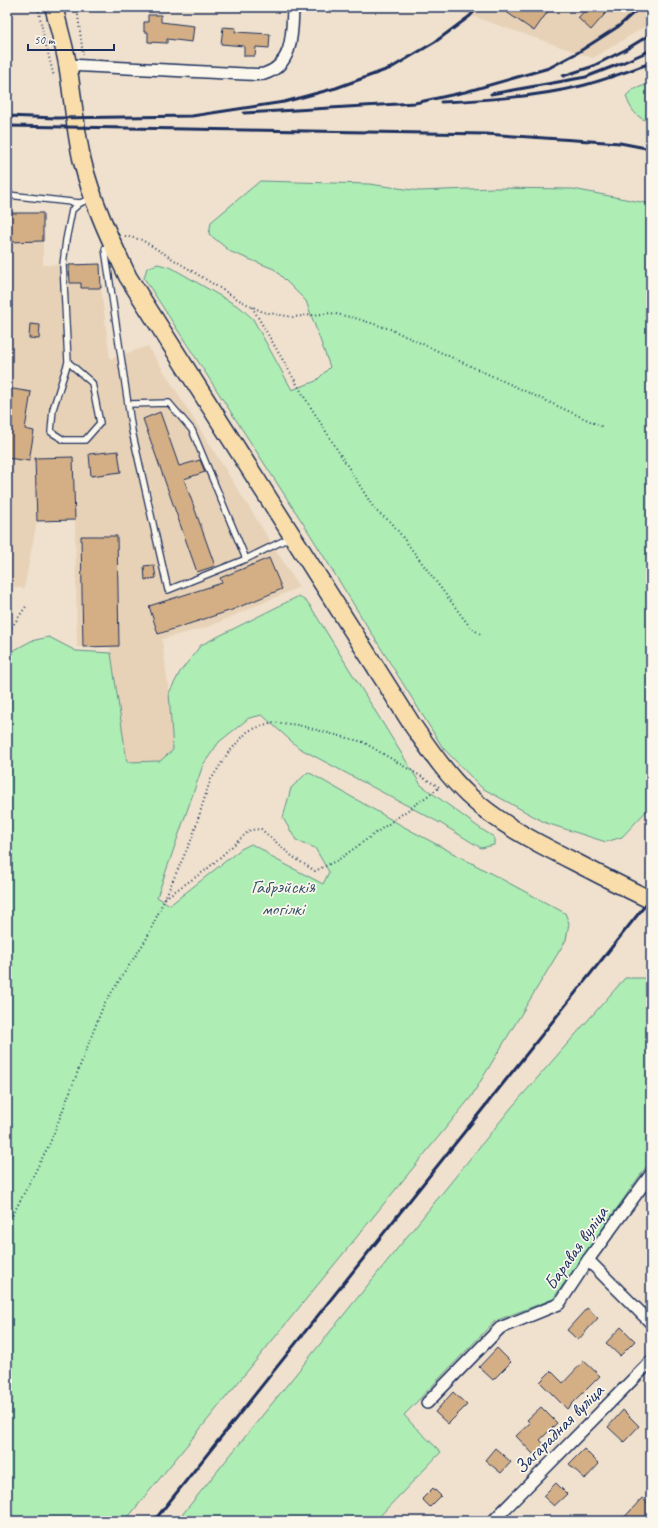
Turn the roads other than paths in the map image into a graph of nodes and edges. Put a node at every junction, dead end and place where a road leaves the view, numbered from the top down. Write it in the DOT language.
graph roads {
  1 [pos="54,7"];
  2 [pos="293,7"];
  3 [pos="76,65"];
  4 [pos="8,196"];
  5 [pos="87,200"];
  6 [pos="111,241"];
  7 [pos="68,362"];
  8 [pos="128,404"];
  9 [pos="292,537"];
  10 [pos="246,559"];
  11 [pos="651,900"];
  12 [pos="651,1174"];
  13 [pos="588,1260"];
  14 [pos="651,1323"];
  15 [pos="651,1361"];
  16 [pos="427,1403"];
  17 [pos="493,1521"];
  1 -- 3 [label="main road"];
  2 -- 3 [label="street"];
  3 -- 5 [label="main road"];
  4 -- 5 [label="lane"];
  5 -- 6 [label="main road"];
  5 -- 7 [label="lane"];
  6 -- 8 [label="lane"];
  6 -- 9 [label="main road"];
  7 -- 7 [label="lane"];
  8 -- 10 [label="lane"];
  8 -- 10 [label="lane"];
  9 -- 10 [label="lane"];
  9 -- 11 [label="main road"];
  12 -- 13 [label="street, Баравая вуліца"];
  13 -- 14 [label="street"];
  13 -- 16 [label="street, Баравая вуліца"];
  15 -- 17 [label="street, Загарадная вуліца"];
}
